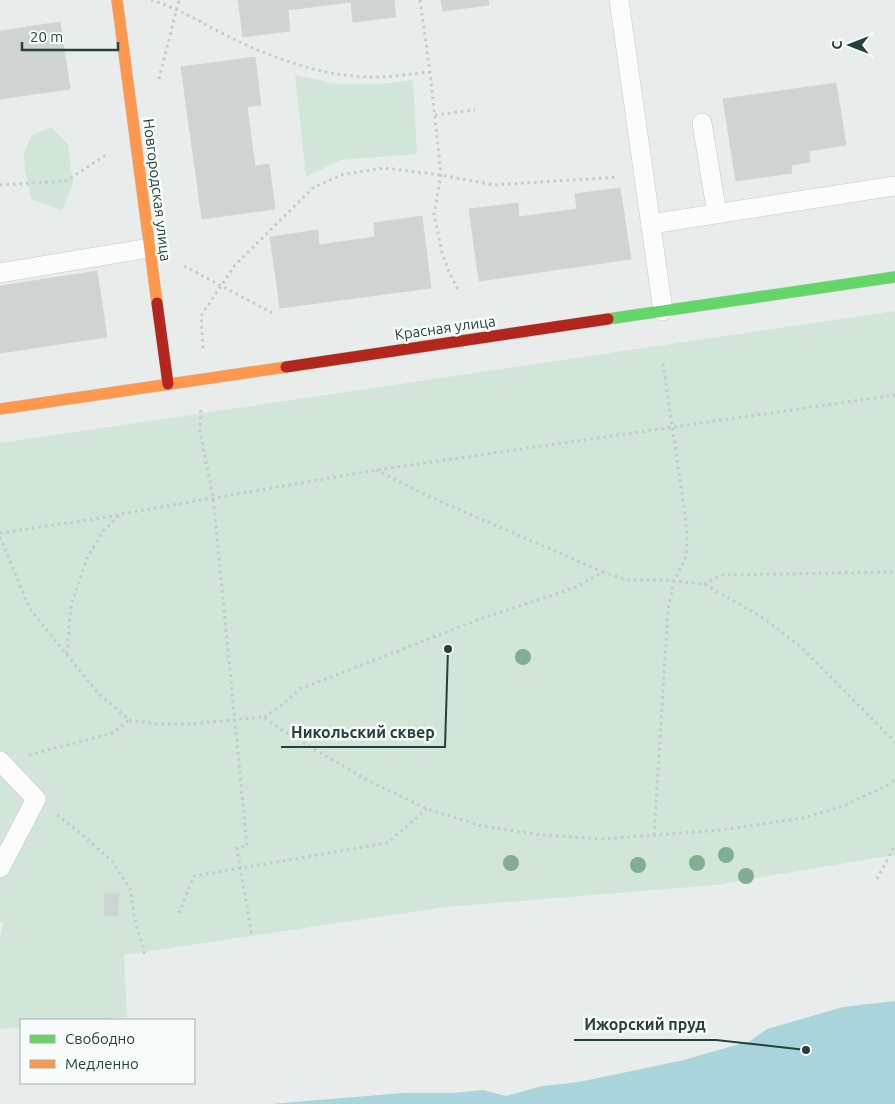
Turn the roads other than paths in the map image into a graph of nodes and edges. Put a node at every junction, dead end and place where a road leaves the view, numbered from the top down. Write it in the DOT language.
graph roads {
  1 [pos="117,0"];
  2 [pos="619,0"];
  3 [pos="702,123"];
  4 [pos="895,186"];
  5 [pos="717,214"];
  6 [pos="651,224"];
  7 [pos="149,248"];
  8 [pos="0,273"];
  9 [pos="895,277"];
  10 [pos="663,311"];
  11 [pos="168,384"];
  12 [pos="0,409"];
  13 [pos="2,763"];
  14 [pos="0,868"];
  1 -- 7 [label="main road, Новгородская улица"];
  2 -- 6 [label="lane"];
  3 -- 5 [label="lane"];
  4 -- 5 [label="lane"];
  5 -- 6 [label="lane"];
  6 -- 10 [label="lane"];
  7 -- 8 [label="lane"];
  7 -- 11 [label="main road, Новгородская улица"];
  9 -- 10 [label="main road, Красная улица"];
  10 -- 11 [label="main road, Красная улица"];
  11 -- 12 [label="main road, Красная улица"];
  13 -- 14 [label="lane"];
}
